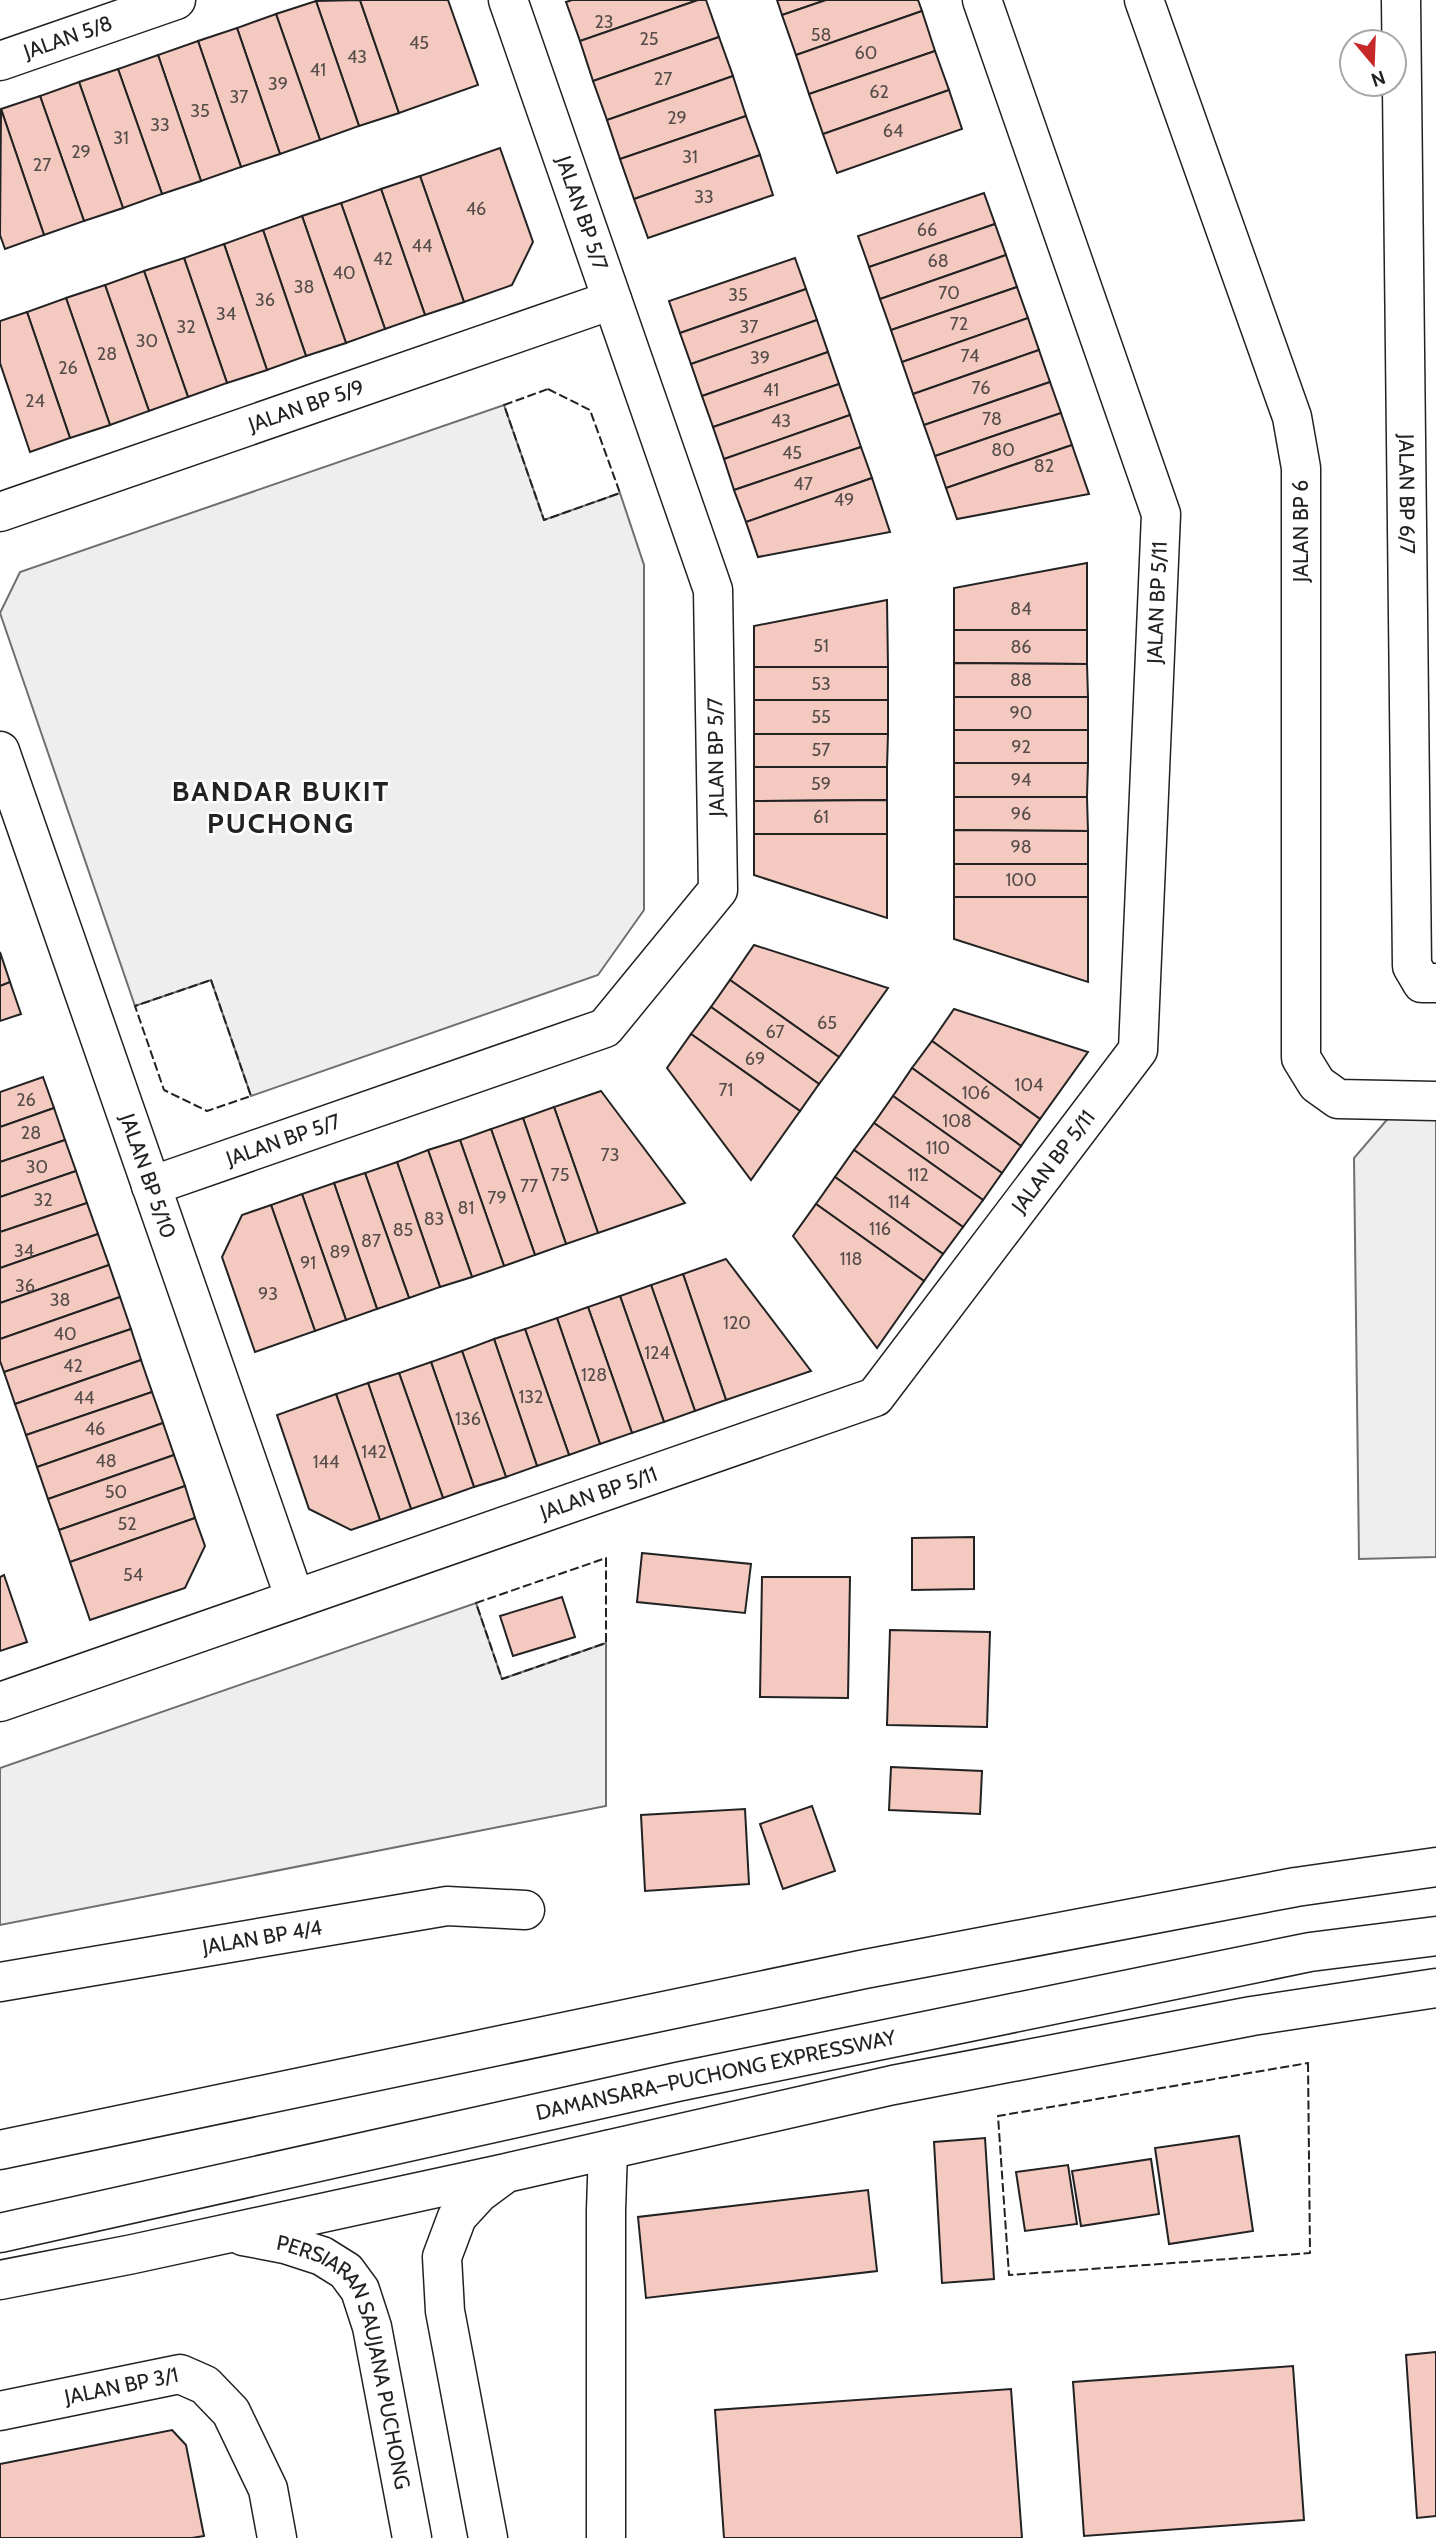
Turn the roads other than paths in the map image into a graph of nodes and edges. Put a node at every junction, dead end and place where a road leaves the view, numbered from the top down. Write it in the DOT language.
graph roads {
  1 [pos="176,0"];
  2 [pos="508,0"];
  3 [pos="982,0"];
  4 [pos="1144,0"];
  5 [pos="1401,0"];
  6 [pos="0,61"];
  7 [pos="612,300"];
  8 [pos="0,512"];
  9 [pos="0,751"];
  10 [pos="1429,983"];
  11 [pos="1436,1101"];
  12 [pos="151,1186"];
  13 [pos="295,1599"];
  14 [pos="0,1702"];
  15 [pos="1436,1867"];
  16 [pos="525,1910"];
  17 [pos="1436,1936"];
  18 [pos="0,1982"];
  19 [pos="1436,1988"];
  20 [pos="0,2150"];
  21 [pos="608,2150"];
  22 [pos="506,2173"];
  23 [pos="0,2233"];
  24 [pos="227,2233"];
  25 [pos="0,2280"];
  26 [pos="0,2411"];
  27 [pos="277,2538"];
  28 [pos="412,2538"];
  29 [pos="488,2538"];
  30 [pos="607,2538"];
  1 -- 6 [label="main road, JALAN 5/8"];
  2 -- 7 [label="main road, JALAN BP 5/7"];
  3 -- 13 [label="main road, JALAN BP 5/11"];
  4 -- 11 [label="main road, JALAN BP 6"];
  5 -- 10 [label="main road, JALAN BP 6/7"];
  7 -- 8 [label="main road, JALAN BP 5/9"];
  7 -- 12 [label="main road, JALAN BP 5/7"];
  9 -- 12 [label="main road, JALAN BP 5/10"];
  12 -- 13 [label="main road, JALAN BP 5/10"];
  13 -- 14 [label="main road, JALAN BP 5/11"];
  15 -- 20 [label="main road"];
  16 -- 18 [label="main road, JALAN BP 4/4"];
  17 -- 23 [label="main road, DAMANSARA–PUCHONG EXPRESSWAY"];
  19 -- 21 [label="main road"];
  21 -- 22 [label="main road"];
  21 -- 30 [label="main road"];
  22 -- 24 [label="main road"];
  22 -- 29 [label="main road"];
  24 -- 25 [label="main road"];
  24 -- 28 [label="main road, PERSIARAN SAUJANA PUCHONG"];
  26 -- 27 [label="main road, JALAN BP 3/1"];
}
